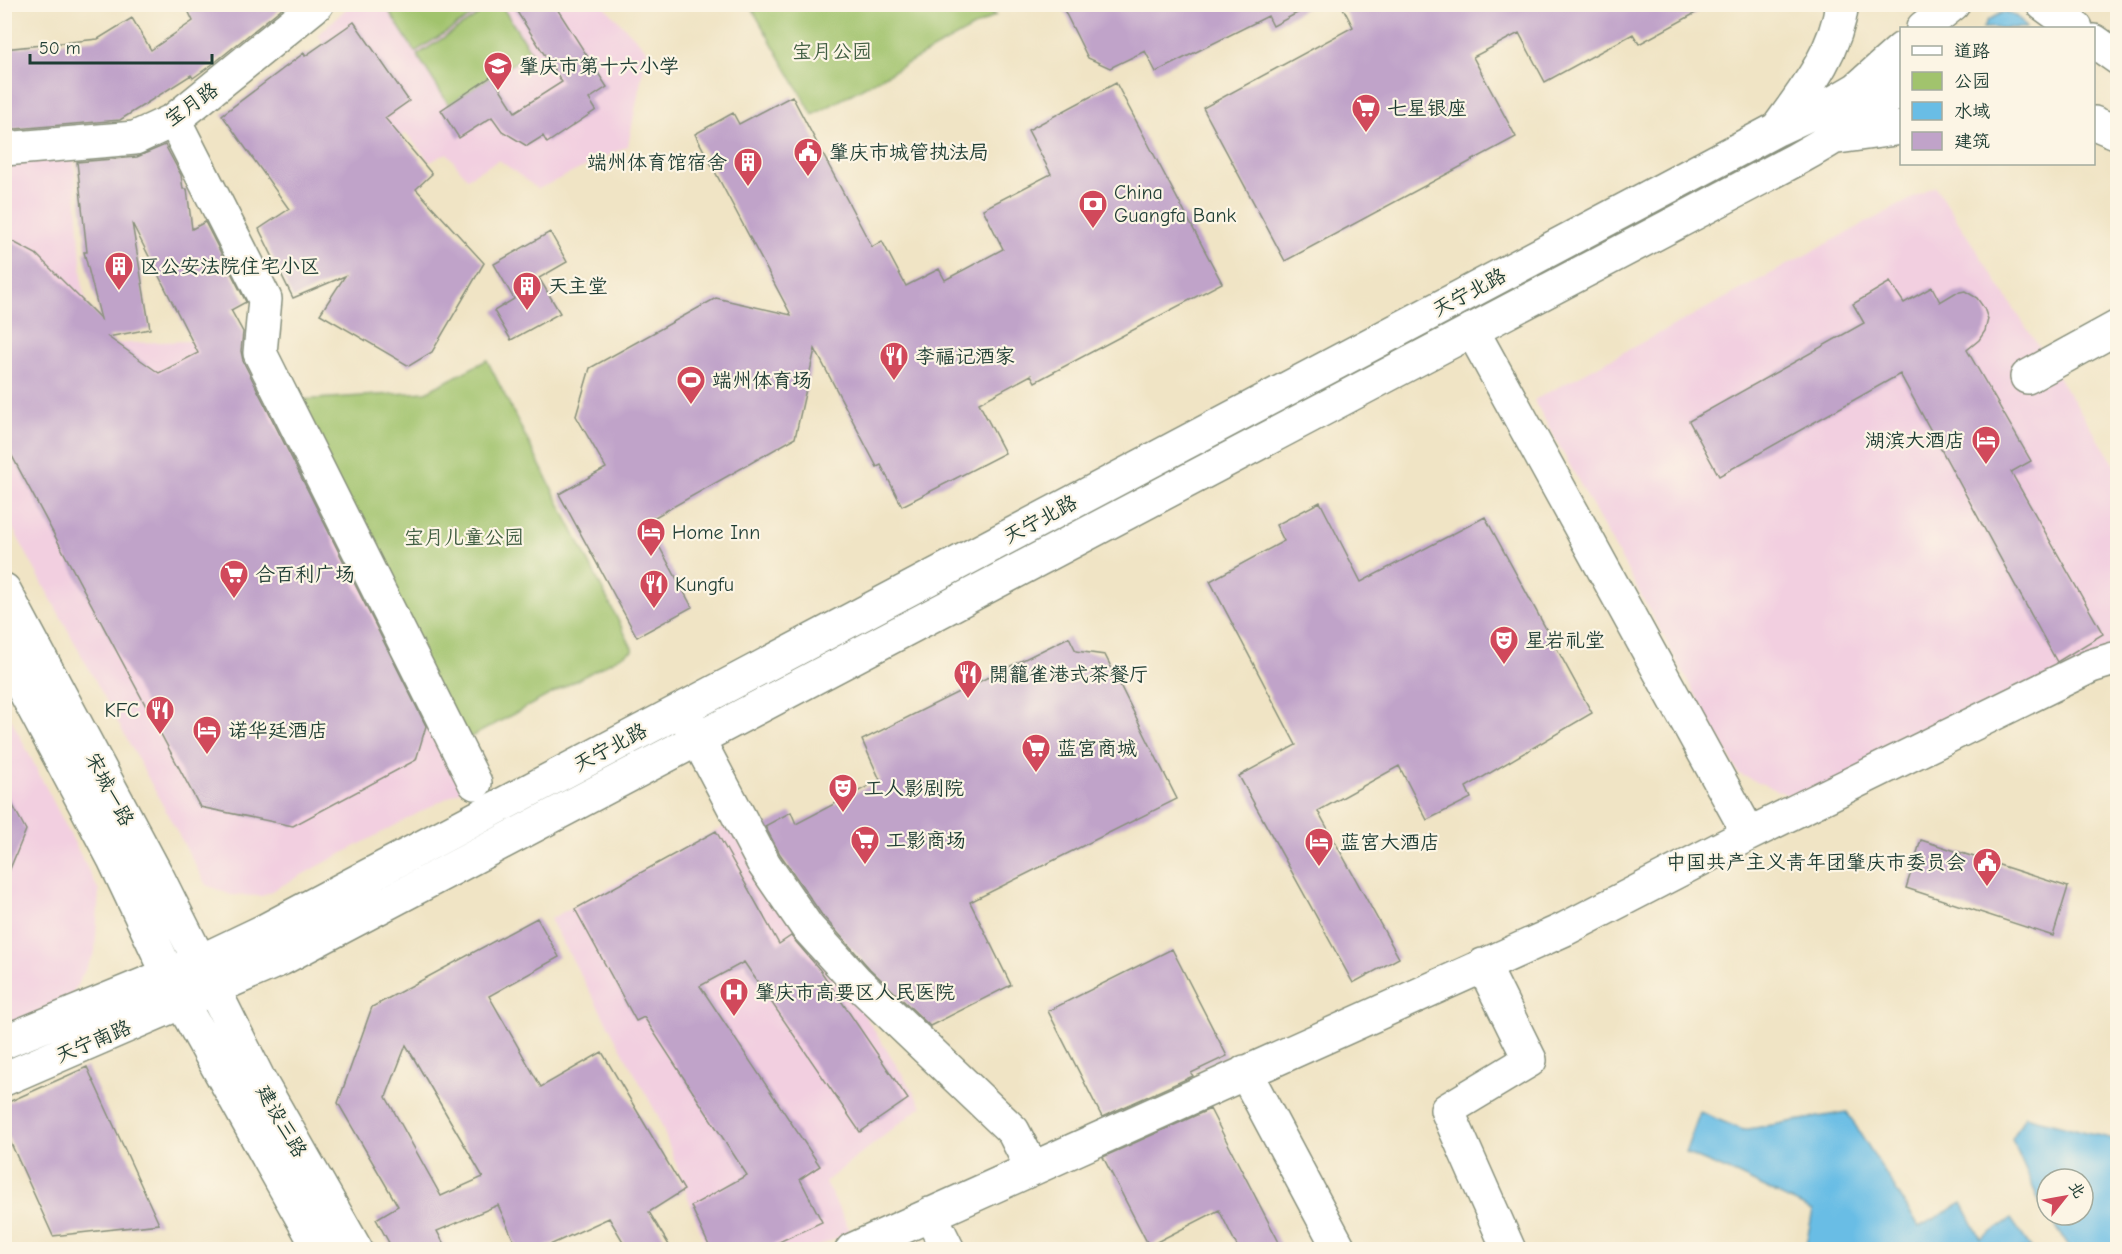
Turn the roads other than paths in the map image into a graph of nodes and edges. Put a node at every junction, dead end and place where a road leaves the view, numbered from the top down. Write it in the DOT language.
graph roads {
  1 [pos="316,4"];
  2 [pos="1842,4"];
  3 [pos="1953,4"];
  4 [pos="1971,4"];
  5 [pos="2043,4"];
  6 [pos="1929,23"];
  7 [pos="2075,27"];
  8 [pos="2095,42"];
  9 [pos="1900,51"];
  10 [pos="2118,58"];
  11 [pos="2118,64"];
  12 [pos="2095,68"];
  13 [pos="1900,87"];
  14 [pos="174,120"];
  15 [pos="1900,128"];
  16 [pos="1777,129"];
  17 [pos="1836,137"];
  18 [pos="4,149"];
  19 [pos="2118,327"];
  20 [pos="1472,330"];
  21 [pos="2027,377"];
  22 [pos="4,590"];
  23 [pos="4,652"];
  24 [pos="2118,660"];
  25 [pos="682,709"];
  26 [pos="698,739"];
  27 [pos="475,783"];
  28 [pos="1749,834"];
  29 [pos="1483,965"];
  30 [pos="168,975"];
  31 [pos="205,976"];
  32 [pos="182,1004"];
  33 [pos="4,1042"];
  34 [pos="1245,1072"];
  35 [pos="4,1079"];
  36 [pos="1032,1168"];
  37 [pos="930,1214"];
  38 [pos="320,1250"];
  39 [pos="356,1250"];
  40 [pos="852,1250"];
  41 [pos="948,1250"];
  42 [pos="1340,1250"];
  43 [pos="1509,1250"];
  1 -- 14 [label="main road, 宝月路"];
  2 -- 16 [label="main road"];
  3 -- 6 [label="main road"];
  4 -- 6 [label="main road"];
  5 -- 7 [label="main road"];
  8 -- 10 [label="main road"];
  9 -- 16 [label="main road, 天宁北路"];
  11 -- 12 [label="main road"];
  13 -- 17 [label="main road, 天宁北路"];
  14 -- 18 [label="main road, 宝月路"];
  14 -- 27 [label="main road"];
  15 -- 17 [label="main road"];
  16 -- 25 [label="main road, 天宁北路"];
  17 -- 20 [label="main road, 天宁北路"];
  19 -- 21 [label="main road"];
  20 -- 26 [label="main road, 天宁北路"];
  20 -- 28 [label="main road"];
  22 -- 31 [label="main road, 宋城一路"];
  23 -- 30 [label="main road, 宋城一路"];
  24 -- 28 [label="main road"];
  25 -- 26 [label="main road"];
  25 -- 31 [label="main road, 天宁北路"];
  26 -- 31 [label="main road, 天宁北路"];
  26 -- 36 [label="main road"];
  28 -- 29 [label="main road"];
  29 -- 34 [label="main road"];
  29 -- 43 [label="main road"];
  30 -- 31 [label="main road, 天宁北路"];
  30 -- 32 [label="main road, 宋城一路"];
  30 -- 33 [label="main road, 天宁南路"];
  31 -- 32 [label="main road, 天宁北路"];
  31 -- 39 [label="main road, 建设三路"];
  32 -- 35 [label="main road, 天宁南路"];
  32 -- 38 [label="main road, 建设三路"];
  34 -- 36 [label="main road"];
  34 -- 42 [label="main road"];
  36 -- 37 [label="main road"];
  37 -- 40 [label="main road"];
  37 -- 41 [label="main road"];
}
